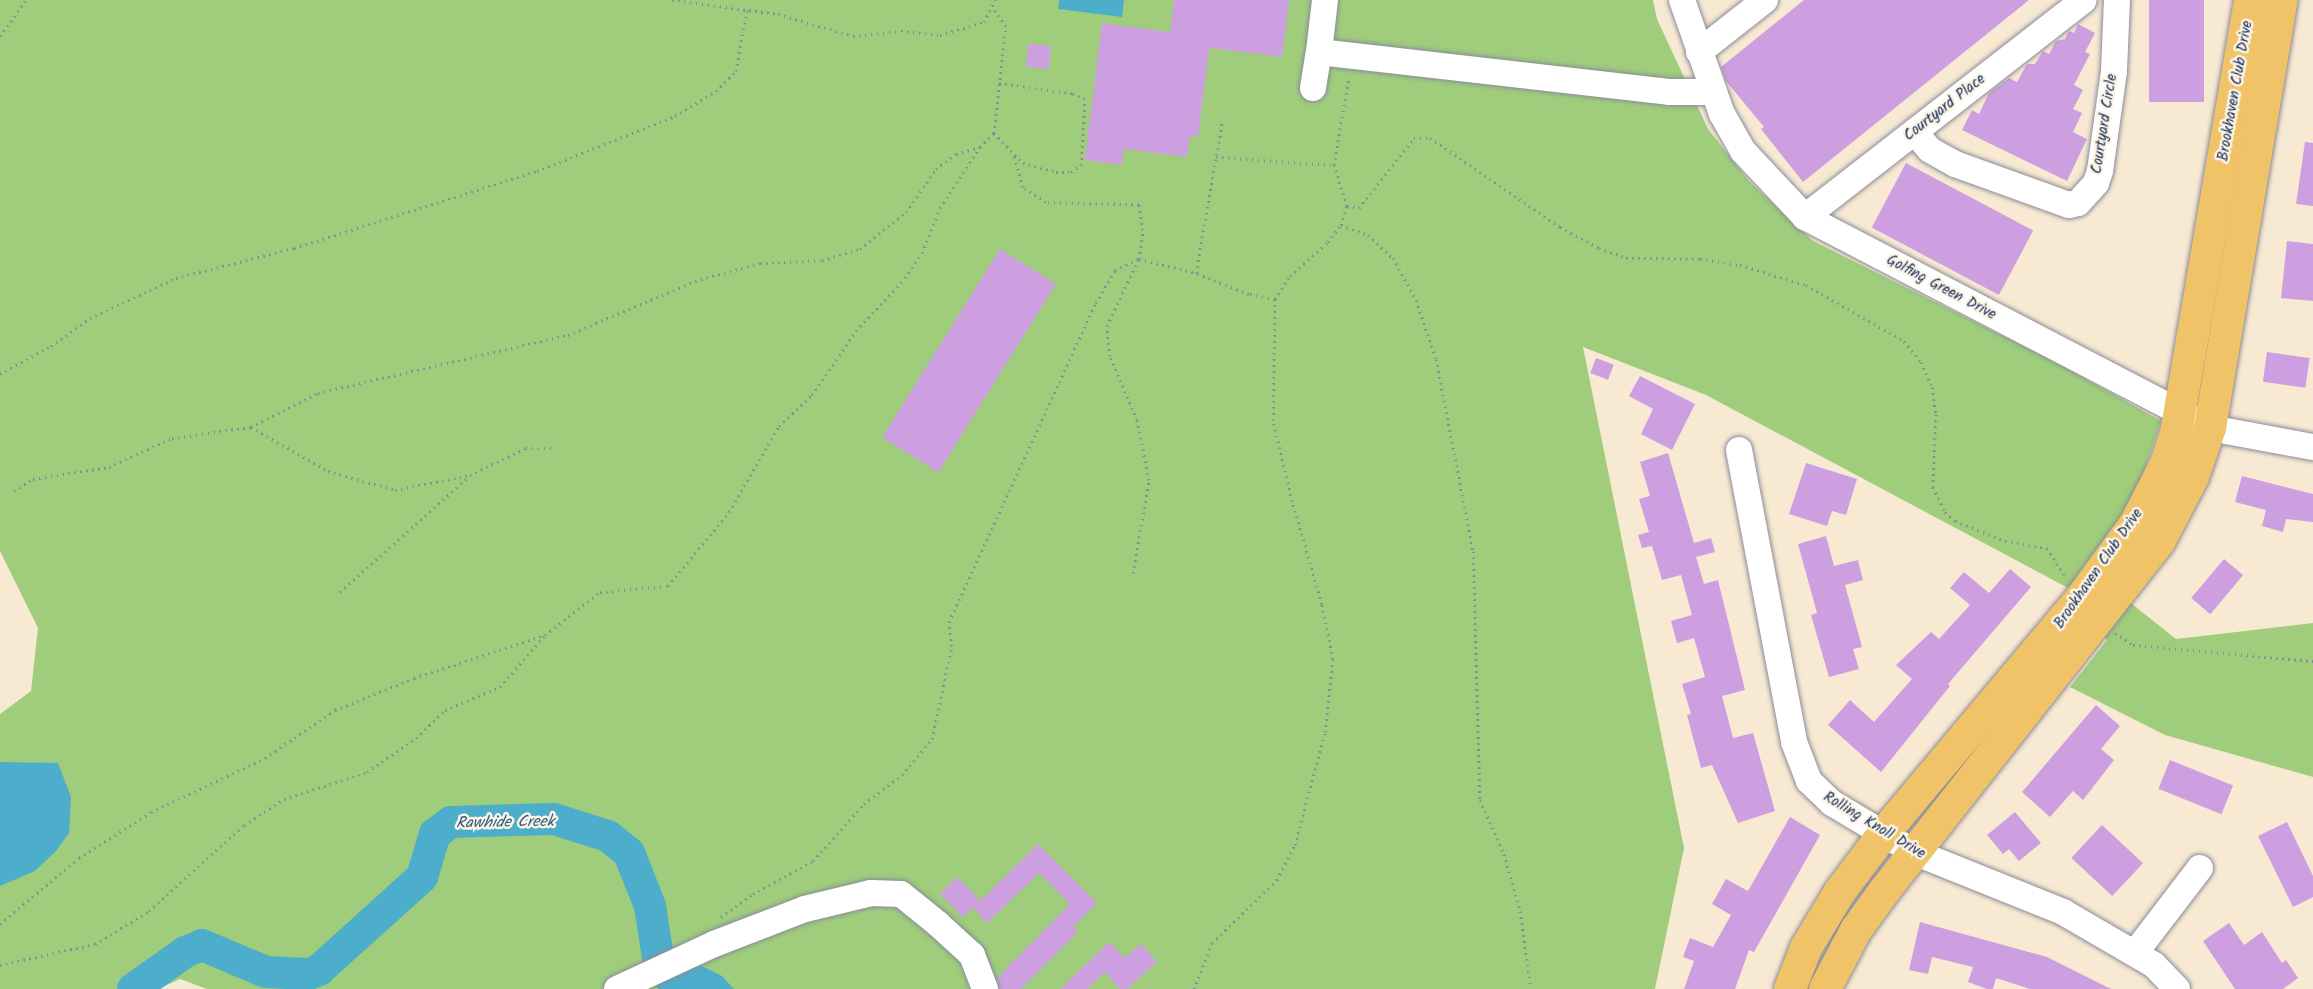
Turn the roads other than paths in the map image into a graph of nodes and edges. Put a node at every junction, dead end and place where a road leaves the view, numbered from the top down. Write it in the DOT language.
graph roads {
  1 [pos="1325,0"];
  2 [pos="1682,0"];
  3 [pos="1765,0"];
  4 [pos="2084,0"];
  5 [pos="2117,0"];
  6 [pos="2250,0"];
  7 [pos="2282,0"];
  8 [pos="1318,52"];
  9 [pos="1699,52"];
  10 [pos="1312,88"];
  11 [pos="1714,92"];
  12 [pos="2231,118"];
  13 [pos="2262,121"];
  14 [pos="1914,132"];
  15 [pos="1805,216"];
  16 [pos="2179,414"];
  17 [pos="2210,428"];
  18 [pos="2313,447"];
  19 [pos="1739,450"];
  20 [pos="2088,613"];
  21 [pos="1884,833"];
  22 [pos="1914,852"];
  23 [pos="2200,868"];
  24 [pos="2135,953"];
  25 [pos="617,989"];
  26 [pos="985,989"];
  27 [pos="1791,989"];
  28 [pos="1825,989"];
  29 [pos="2177,989"];
  1 -- 8 [label="street"];
  2 -- 9 [label="street, Golfing Green Drive"];
  3 -- 9 [label="street"];
  4 -- 14 [label="street, Courtyard Place"];
  5 -- 14 [label="street, Courtyard Circle"];
  6 -- 12 [label="main road, Brookhaven Club Drive"];
  7 -- 13 [label="main road, Brookhaven Club Drive"];
  8 -- 10 [label="street"];
  8 -- 11 [label="street"];
  9 -- 11 [label="street, Golfing Green Drive"];
  11 -- 15 [label="street, Golfing Green Drive"];
  12 -- 13 [label="main road"];
  12 -- 16 [label="main road, Brookhaven Club Drive"];
  13 -- 17 [label="main road, Brookhaven Club Drive"];
  14 -- 15 [label="street, Courtyard Place"];
  15 -- 16 [label="street, Golfing Green Drive"];
  16 -- 17 [label="street, Golfing Green Drive"];
  16 -- 20 [label="main road, Brookhaven Club Drive"];
  17 -- 18 [label="street, Golfing Green Drive"];
  17 -- 20 [label="main road, Brookhaven Club Drive"];
  19 -- 21 [label="street, Rolling Knoll Drive"];
  20 -- 21 [label="main road, Brookhaven Club Drive"];
  20 -- 22 [label="main road, Brookhaven Club Drive"];
  21 -- 22 [label="street, Rolling Knoll Drive"];
  21 -- 27 [label="main road, Brookhaven Club Drive"];
  22 -- 24 [label="street, Rolling Knoll Drive"];
  22 -- 28 [label="main road, Brookhaven Club Drive"];
  23 -- 24 [label="street"];
  24 -- 29 [label="street, Rolling Knoll Drive"];
  25 -- 26 [label="street"];
}
